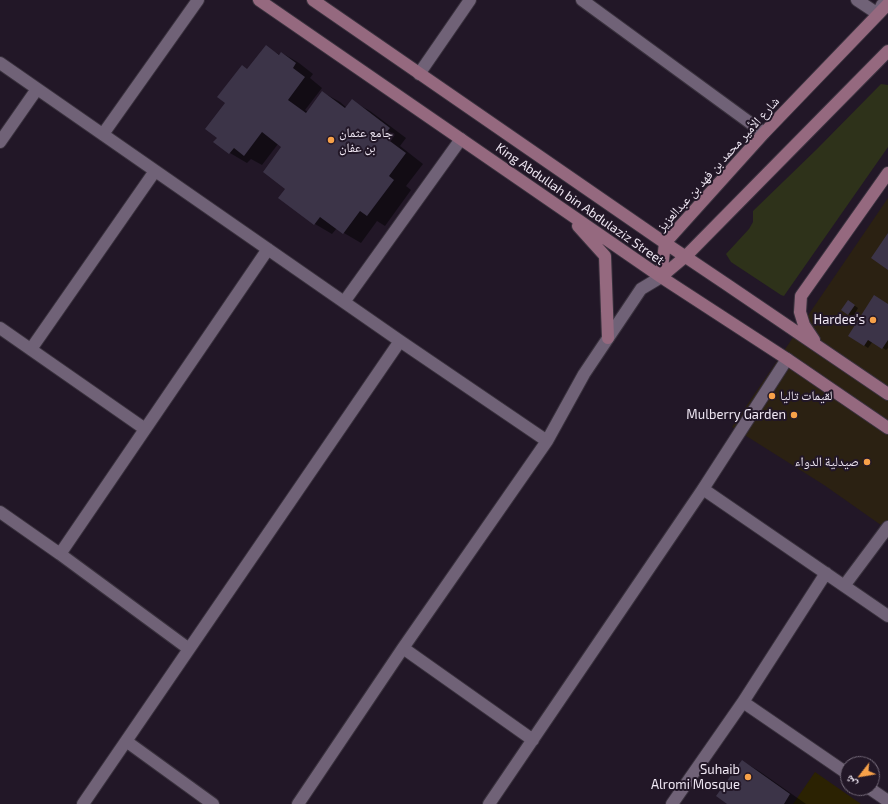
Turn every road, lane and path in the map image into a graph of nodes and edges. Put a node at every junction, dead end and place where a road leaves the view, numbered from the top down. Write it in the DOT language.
graph roads {
  1 [pos="198,0"];
  2 [pos="259,0"];
  3 [pos="313,0"];
  4 [pos="470,0"];
  5 [pos="582,0"];
  6 [pos="856,0"];
  7 [pos="884,0"];
  8 [pos="888,4"];
  9 [pos="878,14"];
  10 [pos="888,52"];
  11 [pos="0,63"];
  12 [pos="420,74"];
  13 [pos="37,89"];
  14 [pos="764,133"];
  15 [pos="103,134"];
  16 [pos="461,139"];
  17 [pos="0,142"];
  18 [pos="155,171"];
  19 [pos="888,173"];
  20 [pos="566,211"];
  21 [pos="665,243"];
  22 [pos="268,249"];
  23 [pos="686,256"];
  24 [pos="661,277"];
  25 [pos="344,302"];
  26 [pos="0,328"];
  27 [pos="608,338"];
  28 [pos="400,341"];
  29 [pos="818,346"];
  30 [pos="31,349"];
  31 [pos="787,359"];
  32 [pos="888,394"];
  33 [pos="888,428"];
  34 [pos="145,429"];
  35 [pos="547,441"];
  36 [pos="703,489"];
  37 [pos="0,512"];
  38 [pos="888,526"];
  39 [pos="60,554"];
  40 [pos="826,573"];
  41 [pos="844,586"];
  42 [pos="888,616"];
  43 [pos="403,648"];
  44 [pos="189,649"];
  45 [pos="743,702"];
  46 [pos="533,740"];
  47 [pos="126,741"];
  48 [pos="840,769"];
  49 [pos="83,804"];
  50 [pos="213,804"];
  51 [pos="298,804"];
  52 [pos="488,804"];
  53 [pos="672,804"];
  1 -- 15 [label="street"];
  2 -- 16 [label="main road, King Abdullah bin Abdulaziz Street"];
  3 -- 12 [label="main road, King Abdullah bin Abdulaziz Street"];
  4 -- 12 [label="street"];
  5 -- 14 [label="street"];
  6 -- 9 [label="street"];
  7 -- 9 [label="street"];
  8 -- 9 [label="main road, شارع الأمير محمد بن فهد بن عبدالعزيز"];
  9 -- 14 [label="main road, شارع الأمير محمد بن فهد بن عبدالعزيز"];
  10 -- 23 [label="main road"];
  11 -- 13 [label="street"];
  12 -- 21 [label="main road, King Abdullah bin Abdulaziz Street"];
  13 -- 15 [label="street"];
  13 -- 17 [label="street"];
  14 -- 21 [label="main road, شارع الأمير محمد بن فهد بن عبدالعزيز"];
  15 -- 18 [label="street"];
  16 -- 20 [label="main road, King Abdullah bin Abdulaziz Street"];
  16 -- 25 [label="street"];
  18 -- 22 [label="street"];
  18 -- 30 [label="street"];
  19 -- 29 [label="main road"];
  20 -- 24 [label="main road, King Abdullah bin Abdulaziz Street"];
  20 -- 27 [label="main road"];
  21 -- 23 [label="main road, King Abdullah bin Abdulaziz Street"];
  21 -- 24 [label="main road, شارع الأمير محمد بن فهد بن عبدالعزيز"];
  22 -- 25 [label="street"];
  22 -- 34 [label="street"];
  23 -- 24 [label="main road"];
  23 -- 29 [label="main road, King Abdullah bin Abdulaziz Street"];
  24 -- 27 [label="street"];
  24 -- 31 [label="main road, King Abdullah bin Abdulaziz Street"];
  25 -- 28 [label="street"];
  26 -- 30 [label="street"];
  27 -- 35 [label="street"];
  28 -- 35 [label="street"];
  28 -- 44 [label="street"];
  29 -- 32 [label="main road, King Abdullah bin Abdulaziz Street"];
  30 -- 34 [label="street"];
  31 -- 33 [label="main road, King Abdullah bin Abdulaziz Street"];
  31 -- 36 [label="street"];
  34 -- 39 [label="street"];
  35 -- 43 [label="street"];
  36 -- 40 [label="street"];
  36 -- 46 [label="street"];
  37 -- 39 [label="street"];
  38 -- 41 [label="street"];
  39 -- 44 [label="street"];
  40 -- 41 [label="street"];
  40 -- 45 [label="street"];
  41 -- 42 [label="street"];
  43 -- 46 [label="street"];
  43 -- 51 [label="street"];
  44 -- 47 [label="street"];
  45 -- 48 [label="street"];
  45 -- 53 [label="street"];
  46 -- 52 [label="street"];
  47 -- 49 [label="street"];
  47 -- 50 [label="street"];
}
